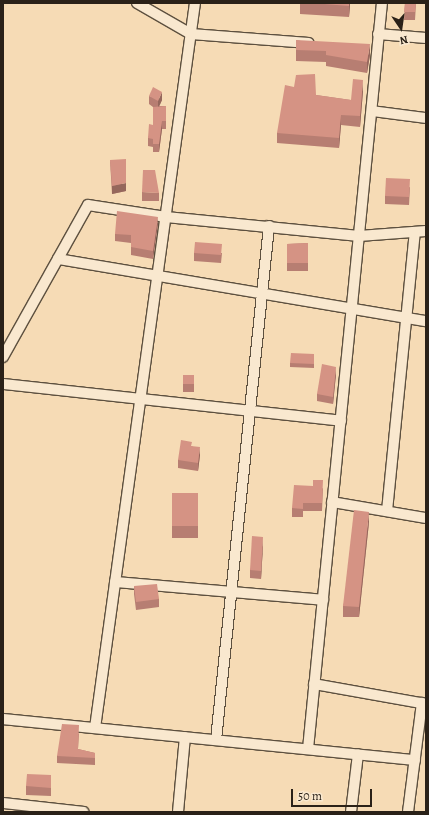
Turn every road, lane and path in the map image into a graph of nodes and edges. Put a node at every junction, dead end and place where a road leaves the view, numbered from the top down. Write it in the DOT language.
graph roads {
  1 [pos="137,3"];
  2 [pos="195,3"];
  3 [pos="382,3"];
  4 [pos="192,34"];
  5 [pos="378,34"];
  6 [pos="426,38"];
  7 [pos="323,44"];
  8 [pos="372,111"];
  9 [pos="426,118"];
  10 [pos="166,217"];
  11 [pos="269,226"];
  12 [pos="426,231"];
  13 [pos="415,232"];
  14 [pos="359,236"];
  15 [pos="58,259"];
  16 [pos="158,276"];
  17 [pos="262,293"];
  18 [pos="352,308"];
  19 [pos="407,318"];
  20 [pos="426,321"];
  21 [pos="3,355"];
  22 [pos="3,384"];
  23 [pos="141,399"];
  24 [pos="250,411"];
  25 [pos="341,420"];
  26 [pos="332,502"];
  27 [pos="387,511"];
  28 [pos="426,518"];
  29 [pos="115,582"];
  30 [pos="231,592"];
  31 [pos="323,600"];
  32 [pos="314,684"];
  33 [pos="424,703"];
  34 [pos="3,719"];
  35 [pos="95,728"];
  36 [pos="185,737"];
  37 [pos="216,740"];
  38 [pos="308,749"];
  39 [pos="358,754"];
  40 [pos="415,760"];
  41 [pos="3,803"];
  42 [pos="84,812"];
  43 [pos="178,812"];
  44 [pos="351,812"];
  45 [pos="408,812"];
  1 -- 4 [label="street"];
  2 -- 4 [label="street"];
  3 -- 5 [label="street"];
  4 -- 7 [label="street"];
  4 -- 10 [label="street"];
  5 -- 6 [label="street"];
  5 -- 8 [label="street"];
  8 -- 9 [label="street"];
  8 -- 14 [label="street"];
  10 -- 11 [label="street"];
  10 -- 15 [label="street"];
  10 -- 16 [label="street"];
  11 -- 14 [label="street"];
  11 -- 17 [label="street"];
  12 -- 13 [label="street"];
  13 -- 14 [label="street"];
  13 -- 19 [label="street"];
  14 -- 18 [label="street"];
  15 -- 16 [label="street"];
  15 -- 21 [label="street"];
  16 -- 17 [label="street"];
  16 -- 23 [label="street"];
  17 -- 18 [label="street"];
  17 -- 24 [label="street"];
  18 -- 19 [label="street"];
  18 -- 25 [label="street"];
  19 -- 20 [label="street"];
  19 -- 27 [label="street"];
  22 -- 23 [label="street"];
  23 -- 24 [label="street"];
  23 -- 29 [label="street"];
  24 -- 25 [label="street"];
  24 -- 30 [label="street"];
  25 -- 26 [label="street"];
  26 -- 27 [label="street"];
  26 -- 31 [label="street"];
  27 -- 28 [label="street"];
  29 -- 30 [label="street"];
  29 -- 35 [label="street"];
  30 -- 31 [label="street"];
  30 -- 37 [label="street"];
  31 -- 32 [label="street"];
  32 -- 33 [label="street"];
  32 -- 38 [label="street"];
  33 -- 40 [label="street"];
  34 -- 35 [label="street"];
  35 -- 36 [label="street"];
  36 -- 37 [label="street"];
  36 -- 43 [label="street"];
  37 -- 38 [label="street"];
  38 -- 39 [label="street"];
  39 -- 40 [label="street"];
  39 -- 44 [label="street"];
  40 -- 45 [label="street"];
  41 -- 42 [label="street"];
}
